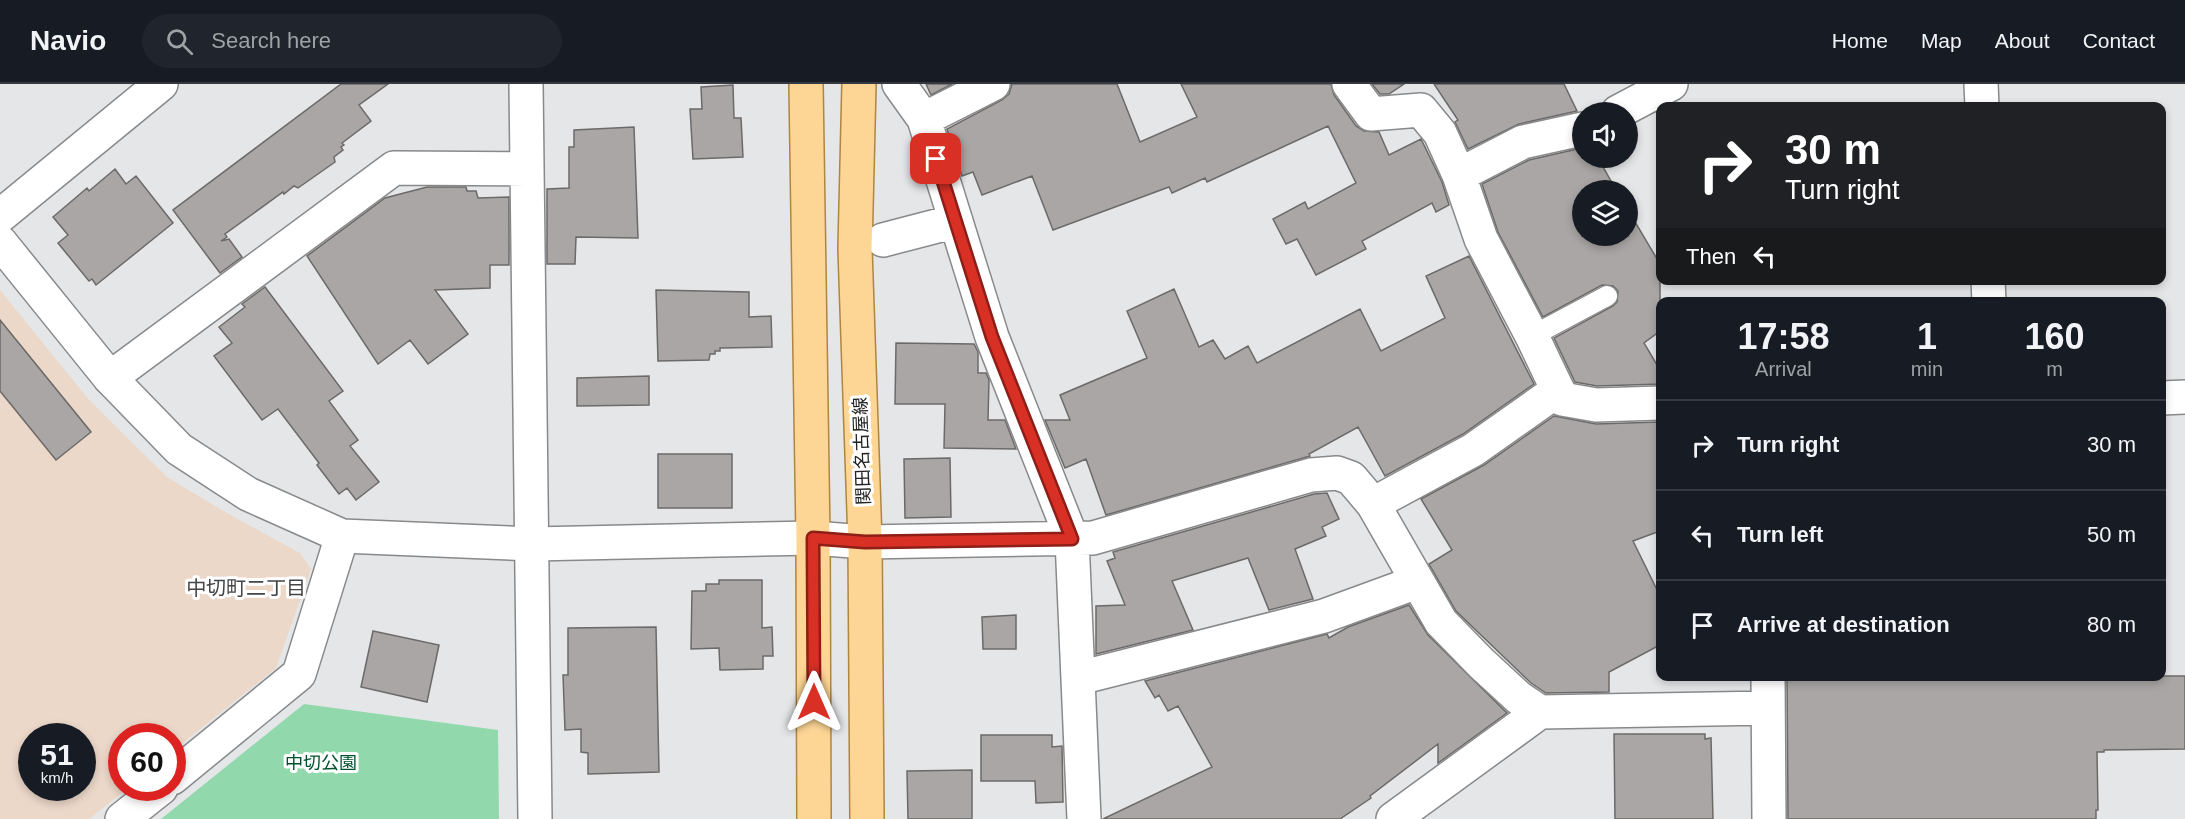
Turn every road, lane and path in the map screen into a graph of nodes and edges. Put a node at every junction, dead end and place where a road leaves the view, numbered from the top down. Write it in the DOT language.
graph roads {
  1 [pos="161,84"];
  2 [pos="526,84"];
  3 [pos="806,84"];
  4 [pos="859,84"];
  5 [pos="899,84"];
  6 [pos="993,84"];
  7 [pos="1349,84"];
  8 [pos="1671,84"];
  9 [pos="1981,84"];
  10 [pos="1637,102"];
  11 [pos="1982,102"];
  12 [pos="924,119"];
  13 [pos="1572,131"];
  14 [pos="527,169"];
  15 [pos="1459,175"];
  16 [pos="0,216"];
  17 [pos="956,221"];
  18 [pos="883,240"];
  19 [pos="0,242"];
  20 [pos="1607,296"];
  21 [pos="1532,336"];
  22 [pos="110,378"];
  23 [pos="1558,390"];
  24 [pos="2185,397"];
  25 [pos="2166,398"];
  26 [pos="1656,403"];
  27 [pos="1372,504"];
  28 [pos="342,536"];
  29 [pos="813,538"];
  30 [pos="1072,539"];
  31 [pos="865,542"];
  32 [pos="533,543"];
  33 [pos="1417,582"];
  34 [pos="1079,678"];
  35 [pos="1768,692"];
  36 [pos="1540,712"];
  37 [pos="186,767"];
  38 [pos="144,801"];
  39 [pos="122,819"];
  40 [pos="535,819"];
  41 [pos="814,819"];
  42 [pos="867,819"];
  43 [pos="1084,819"];
  44 [pos="1393,819"];
  45 [pos="1769,819"];
  1 -- 16 [label="street"];
  2 -- 14 [label="street"];
  3 -- 29 [label="main road"];
  4 -- 31 [label="main road, 関田名古屋線"];
  5 -- 12 [label="street"];
  6 -- 12 [label="street"];
  7 -- 15 [label="street"];
  8 -- 10 [label="street"];
  9 -- 11 [label="street"];
  12 -- 17 [label="street"];
  13 -- 15 [label="street"];
  14 -- 22 [label="street"];
  14 -- 32 [label="street"];
  15 -- 21 [label="street"];
  17 -- 18 [label="street"];
  17 -- 30 [label="street"];
  19 -- 22 [label="street"];
  20 -- 21 [label="lane"];
  21 -- 23 [label="street"];
  22 -- 28 [label="street"];
  23 -- 26 [label="street"];
  23 -- 27 [label="street"];
  24 -- 25 [label="street"];
  27 -- 30 [label="street"];
  27 -- 33 [label="street"];
  28 -- 32 [label="street"];
  28 -- 37 [label="street"];
  29 -- 31 [label="street"];
  29 -- 32 [label="street"];
  29 -- 41 [label="main road"];
  30 -- 31 [label="street"];
  30 -- 34 [label="street"];
  31 -- 42 [label="main road, 関田名古屋線"];
  32 -- 40 [label="street"];
  33 -- 34 [label="street"];
  33 -- 36 [label="street"];
  34 -- 43 [label="street"];
  35 -- 36 [label="street"];
  35 -- 45 [label="street"];
  36 -- 44 [label="street"];
  38 -- 39 [label="street"];
}
